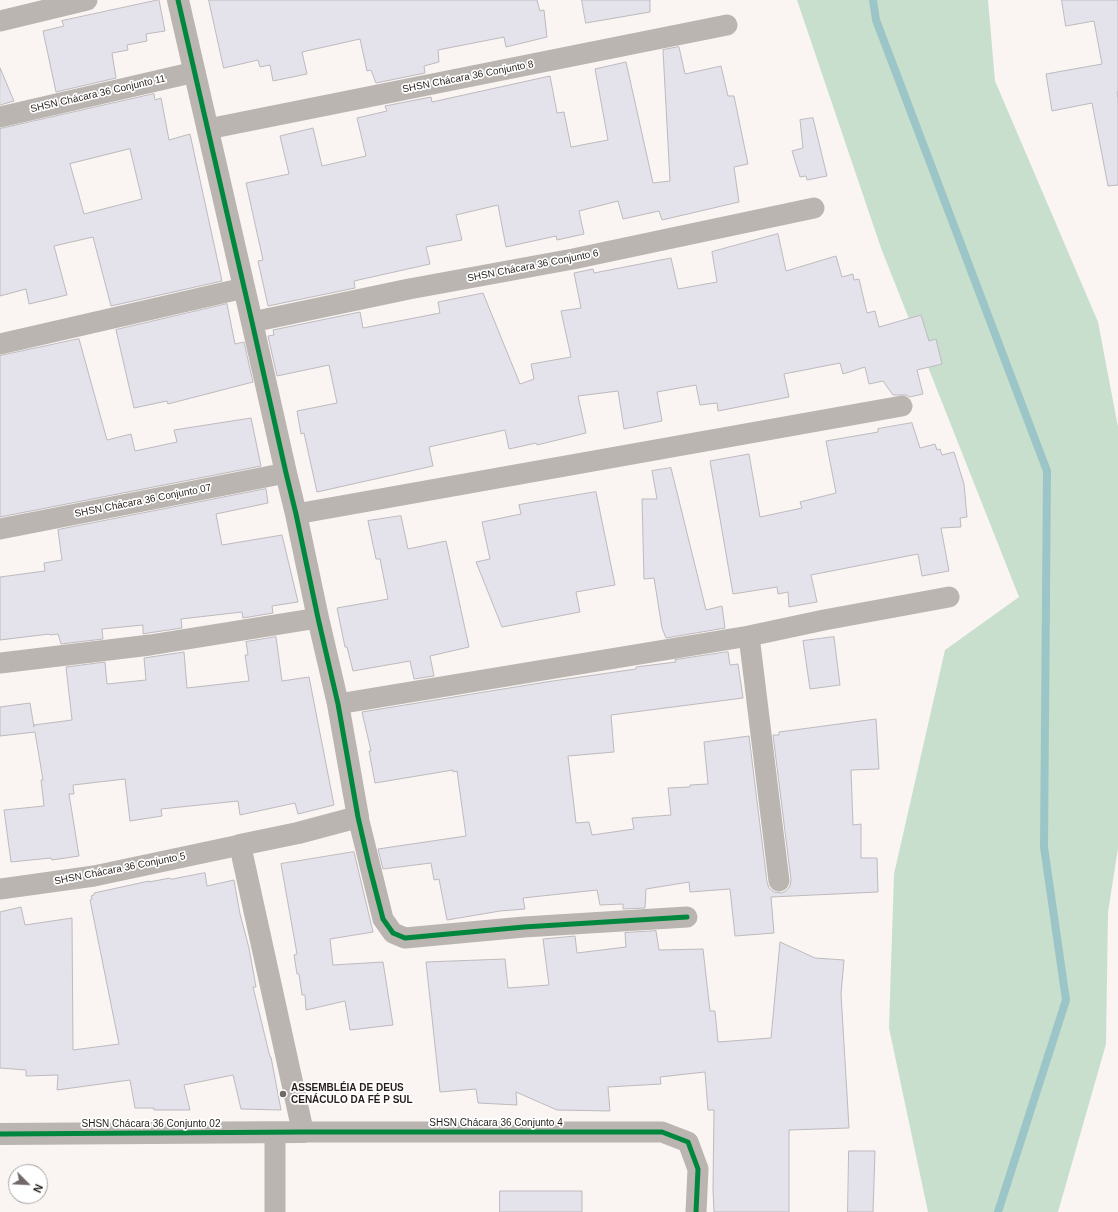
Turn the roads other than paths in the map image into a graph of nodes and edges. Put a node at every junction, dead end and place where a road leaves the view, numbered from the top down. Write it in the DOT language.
graph roads {
  1 [pos="87,0"];
  2 [pos="178,0"];
  3 [pos="0,21"];
  4 [pos="727,26"];
  5 [pos="195,72"];
  6 [pos="0,117"];
  7 [pos="208,129"];
  8 [pos="814,208"];
  9 [pos="244,288"];
  10 [pos="252,322"];
  11 [pos="0,344"];
  12 [pos="902,406"];
  13 [pos="286,473"];
  14 [pos="296,514"];
  15 [pos="0,529"];
  16 [pos="949,597"];
  17 [pos="318,618"];
  18 [pos="749,636"];
  19 [pos="0,663"];
  20 [pos="338,704"];
  21 [pos="358,817"];
  22 [pos="240,845"];
  23 [pos="779,881"];
  24 [pos="0,889"];
  25 [pos="687,917"];
  26 [pos="302,1132"];
  27 [pos="275,1133"];
  28 [pos="0,1134"];
  29 [pos="275,1212"];
  30 [pos="696,1212"];
  1 -- 3 [label="street"];
  2 -- 5 [label="street"];
  4 -- 7 [label="street, SHSN Chácara 36 Conjunto 8"];
  5 -- 6 [label="street, SHSN Chácara 36 Conjunto 11"];
  5 -- 7 [label="street"];
  7 -- 9 [label="street"];
  8 -- 10 [label="street, SHSN Chácara 36 Conjunto 6"];
  9 -- 10 [label="street"];
  9 -- 11 [label="street"];
  10 -- 13 [label="street"];
  12 -- 14 [label="street"];
  13 -- 14 [label="street"];
  13 -- 15 [label="street, SHSN Chácara 36 Conjunto 07"];
  14 -- 17 [label="street"];
  16 -- 18 [label="street"];
  17 -- 19 [label="street"];
  17 -- 20 [label="street"];
  18 -- 20 [label="street"];
  18 -- 23 [label="street"];
  20 -- 21 [label="street"];
  21 -- 22 [label="street"];
  21 -- 25 [label="street"];
  22 -- 24 [label="street, SHSN Chácara 36 Conjunto 5"];
  22 -- 26 [label="street"];
  26 -- 27 [label="street, SHSN Chácara 36 Conjunto 02"];
  26 -- 30 [label="street, SHSN Chácara 36 Conjunto 4"];
  27 -- 28 [label="street, SHSN Chácara 36 Conjunto 02"];
  27 -- 29 [label="street"];
}
